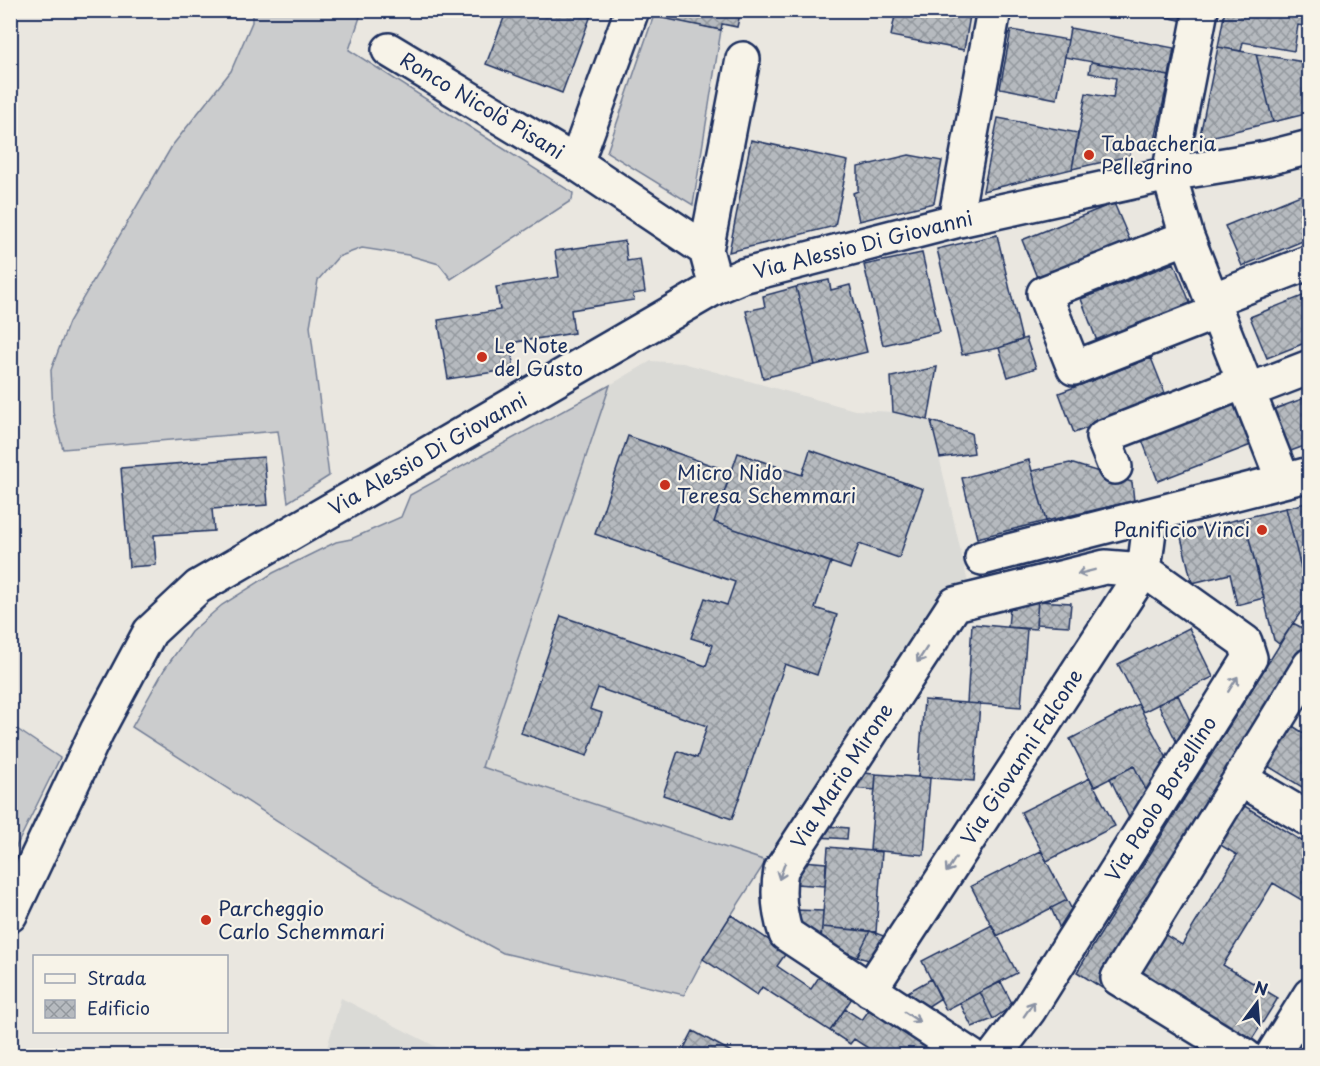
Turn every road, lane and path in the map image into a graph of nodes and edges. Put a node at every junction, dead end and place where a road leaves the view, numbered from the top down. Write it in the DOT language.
graph roads {
  1 [pos="632,10"];
  2 [pos="994,10"];
  3 [pos="1201,10"];
  4 [pos="389,50"];
  5 [pos="743,59"];
  6 [pos="1310,147"];
  7 [pos="1310,157"];
  8 [pos="1267,158"];
  9 [pos="576,163"];
  10 [pos="1169,174"];
  11 [pos="955,221"];
  12 [pos="1187,237"];
  13 [pos="706,250"];
  14 [pos="1310,262"];
  15 [pos="716,287"];
  16 [pos="1214,306"];
  17 [pos="1310,367"];
  18 [pos="1246,386"];
  19 [pos="1115,467"];
  20 [pos="1296,477"];
  21 [pos="1151,515"];
  22 [pos="982,558"];
  23 [pos="1144,570"];
  24 [pos="1310,665"];
  25 [pos="1241,778"];
  26 [pos="1310,820"];
  27 [pos="10,915"];
  28 [pos="870,990"];
  29 [pos="1310,995"];
  30 [pos="971,1056"];
  31 [pos="993,1056"];
  32 [pos="1245,1056"];
  33 [pos="1272,1056"];
  1 -- 9 [label="street"];
  2 -- 11 [label="street"];
  3 -- 10 [label="street"];
  4 -- 9 [label="street, Ronco Nicolò Pisani"];
  5 -- 13 [label="street"];
  6 -- 8 [label="street"];
  7 -- 8 [label="street"];
  8 -- 10 [label="street, Via Alessio Di Giovanni"];
  9 -- 13 [label="street, Ronco Nicolò Pisani"];
  10 -- 11 [label="street, Via Alessio Di Giovanni"];
  10 -- 12 [label="street"];
  11 -- 15 [label="street, Via Alessio Di Giovanni"];
  12 -- 16 [label="street"];
  12 -- 16 [label="street"];
  13 -- 15 [label="street"];
  14 -- 16 [label="street"];
  15 -- 27 [label="street, Via Alessio Di Giovanni"];
  16 -- 18 [label="street"];
  17 -- 18 [label="street"];
  18 -- 19 [label="street"];
  18 -- 20 [label="street"];
  20 -- 21 [label="street"];
  21 -- 22 [label="street"];
  21 -- 23 [label="street, Via Giovanni Falcone"];
  23 -- 28 [label="street, Via Giovanni Falcone, one-way"];
  23 -- 28 [label="street, Via Mario Mirone, one-way"];
  31 -- 23 [label="street, Via Paolo Borsellino, one-way"];
  24 -- 25 [label="street"];
  25 -- 26 [label="street"];
  25 -- 32 [label="street"];
  28 -- 30 [label="street, Via Mario Mirone, one-way"];
  29 -- 33 [label="street"];
}
